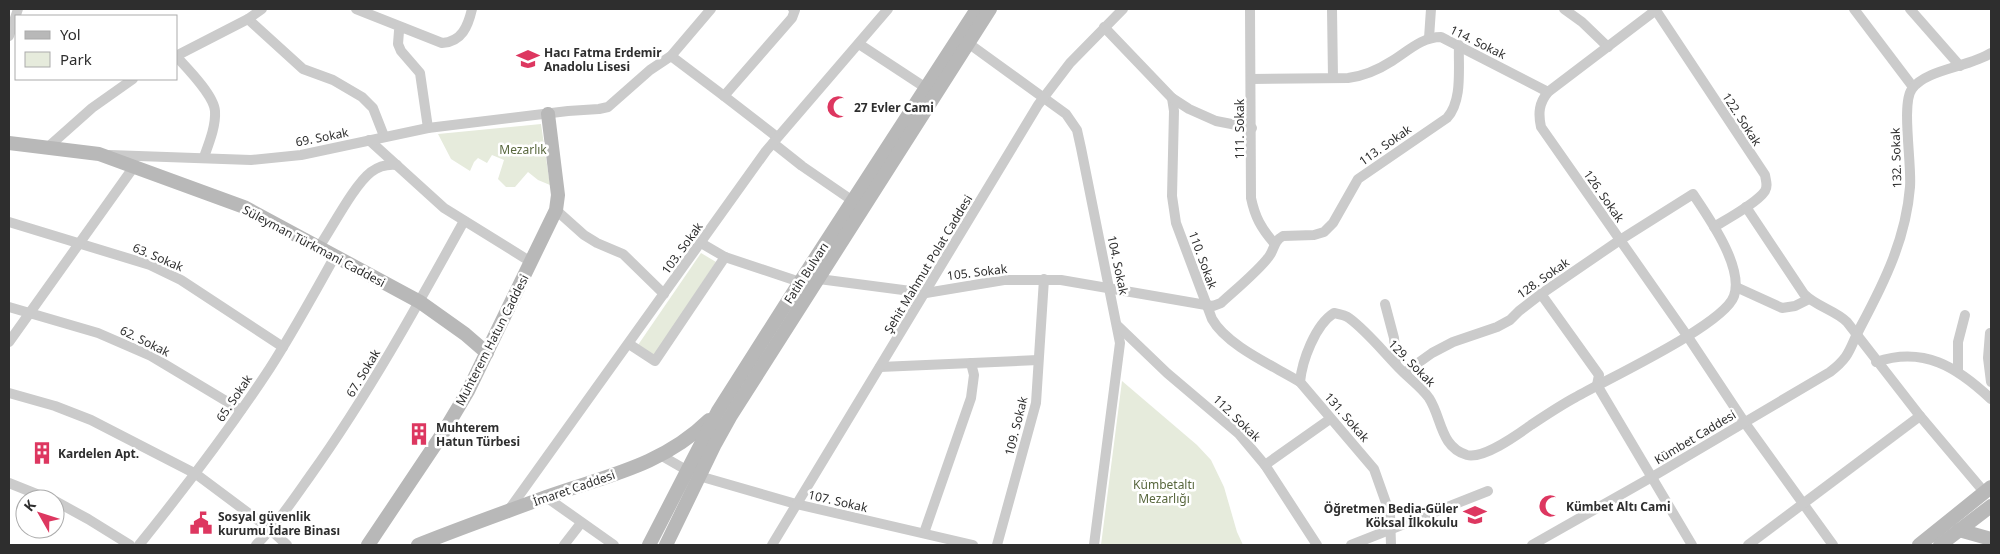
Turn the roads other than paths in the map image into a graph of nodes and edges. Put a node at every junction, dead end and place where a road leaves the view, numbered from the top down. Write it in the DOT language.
graph roads {
  1 [pos="262,9"];
  2 [pos="356,9"];
  3 [pos="472,9"];
  4 [pos="711,9"];
  5 [pos="793,9"];
  6 [pos="888,9"];
  7 [pos="977,9"];
  8 [pos="990,9"];
  9 [pos="1123,9"];
  10 [pos="1250,9"];
  11 [pos="1332,9"];
  12 [pos="1431,9"];
  13 [pos="1564,9"];
  14 [pos="1854,9"];
  15 [pos="1910,9"];
  16 [pos="1656,10"];
  17 [pos="15,18"];
  18 [pos="248,19"];
  19 [pos="1104,27"];
  20 [pos="403,28"];
  21 [pos="9,36"];
  22 [pos="1429,38"];
  23 [pos="968,43"];
  24 [pos="859,44"];
  25 [pos="1458,45"];
  26 [pos="1608,47"];
  27 [pos="1991,53"];
  28 [pos="178,55"];
  29 [pos="671,56"];
  30 [pos="178,58"];
  31 [pos="1960,66"];
  32 [pos="1333,78"];
  33 [pos="1251,79"];
  34 [pos="132,80"];
  35 [pos="1913,87"];
  36 [pos="926,88"];
  37 [pos="1548,92"];
  38 [pos="724,96"];
  39 [pos="1044,96"];
  40 [pos="1172,98"];
  41 [pos="548,114"];
  42 [pos="428,128"];
  43 [pos="1252,128"];
  44 [pos="384,136"];
  45 [pos="369,140"];
  46 [pos="775,140"];
  47 [pos="9,143"];
  48 [pos="47,148"];
  49 [pos="99,154"];
  50 [pos="204,157"];
  51 [pos="397,165"];
  52 [pos="134,168"];
  53 [pos="853,201"];
  54 [pos="1746,207"];
  55 [pos="556,210"];
  56 [pos="464,221"];
  57 [pos="9,222"];
  58 [pos="1714,227"];
  59 [pos="1620,240"];
  60 [pos="701,243"];
  61 [pos="1274,243"];
  62 [pos="80,244"];
  63 [pos="319,247"];
  64 [pos="335,256"];
  65 [pos="725,258"];
  66 [pos="531,262"];
  67 [pos="819,278"];
  68 [pos="1044,279"];
  69 [pos="800,282"];
  70 [pos="1736,287"];
  71 [pos="1110,288"];
  72 [pos="926,293"];
  73 [pos="664,294"];
  74 [pos="1541,294"];
  75 [pos="1809,299"];
  76 [pos="420,302"];
  77 [pos="1385,304"];
  78 [pos="1206,305"];
  79 [pos="9,307"];
  80 [pos="29,312"];
  81 [pos="1965,315"];
  82 [pos="1118,326"];
  83 [pos="1990,333"];
  84 [pos="1856,335"];
  85 [pos="1688,337"];
  86 [pos="9,342"];
  87 [pos="629,344"];
  88 [pos="283,346"];
  89 [pos="487,353"];
  90 [pos="1038,360"];
  91 [pos="1876,362"];
  92 [pos="971,363"];
  93 [pos="1396,364"];
  94 [pos="880,367"];
  95 [pos="1958,372"];
  96 [pos="1404,373"];
  97 [pos="1300,382"];
  98 [pos="1991,382"];
  99 [pos="1597,385"];
  100 [pos="9,393"];
  101 [pos="1991,399"];
  102 [pos="241,410"];
  103 [pos="718,411"];
  104 [pos="1920,416"];
  105 [pos="1330,418"];
  106 [pos="1745,422"];
  107 [pos="662,456"];
  108 [pos="1264,465"];
  109 [pos="694,473"];
  110 [pos="196,474"];
  111 [pos="1652,478"];
  112 [pos="9,484"];
  113 [pos="22,489"];
  114 [pos="1488,491"];
  115 [pos="1989,494"];
  116 [pos="546,497"];
  117 [pos="796,504"];
  118 [pos="1803,505"];
  119 [pos="65,506"];
  120 [pos="1991,506"];
  121 [pos="508,512"];
  122 [pos="581,523"];
  123 [pos="1391,528"];
  124 [pos="271,530"];
  125 [pos="1959,530"];
  126 [pos="924,533"];
  127 [pos="1991,539"];
  128 [pos="436,542"];
  129 [pos="1535,544"];
  130 [pos="130,545"];
  131 [pos="140,545"];
  132 [pos="256,545"];
  133 [pos="287,545"];
  134 [pos="368,545"];
  135 [pos="418,545"];
  136 [pos="564,545"];
  137 [pos="614,545"];
  138 [pos="650,545"];
  139 [pos="666,545"];
  140 [pos="772,545"];
  141 [pos="973,545"];
  142 [pos="997,545"];
  143 [pos="1094,545"];
  144 [pos="1317,545"];
  145 [pos="1351,545"];
  146 [pos="1390,545"];
  147 [pos="1692,545"];
  148 [pos="1748,545"];
  149 [pos="1833,545"];
  150 [pos="1919,545"];
  151 [pos="1940,545"];
  1 -- 18 [label="street"];
  2 -- 20 [label="street"];
  3 -- 20 [label="street"];
  4 -- 29 [label="street, 69. Sokak"];
  5 -- 38 [label="street"];
  6 -- 24 [label="street, 103. Sokak"];
  7 -- 36 [label="main road, Fatih Bulvarı"];
  8 -- 23 [label="main road, Fatih Bulvarı"];
  9 -- 19 [label="street, Şehit Mahmut Polat Caddesi"];
  10 -- 33 [label="street, 111. Sokak"];
  11 -- 32 [label="street"];
  12 -- 22 [label="street"];
  13 -- 26 [label="street"];
  14 -- 35 [label="street"];
  15 -- 31 [label="street"];
  16 -- 26 [label="street"];
  16 -- 54 [label="street, 122. Sokak"];
  17 -- 21 [label="street"];
  18 -- 28 [label="street"];
  18 -- 44 [label="street"];
  19 -- 39 [label="street, Şehit Mahmut Polat Caddesi"];
  19 -- 40 [label="street"];
  20 -- 42 [label="street"];
  22 -- 25 [label="street, 114. Sokak"];
  22 -- 32 [label="street"];
  23 -- 39 [label="street, 104. Sokak"];
  23 -- 67 [label="main road, Fatih Bulvarı"];
  24 -- 36 [label="street"];
  24 -- 46 [label="street, 103. Sokak"];
  25 -- 37 [label="street, 114. Sokak"];
  25 -- 61 [label="street, 113. Sokak"];
  26 -- 37 [label="street"];
  27 -- 31 [label="street"];
  29 -- 38 [label="street"];
  29 -- 41 [label="street, 69. Sokak"];
  30 -- 50 [label="street"];
  31 -- 35 [label="street"];
  32 -- 33 [label="street"];
  33 -- 43 [label="street, 111. Sokak"];
  34 -- 48 [label="street"];
  35 -- 84 [label="street, 132. Sokak"];
  36 -- 53 [label="main road, Fatih Bulvarı"];
  37 -- 59 [label="street, 126. Sokak"];
  38 -- 46 [label="street"];
  39 -- 71 [label="street, 104. Sokak"];
  39 -- 72 [label="street, Şehit Mahmut Polat Caddesi"];
  40 -- 43 [label="street"];
  40 -- 78 [label="street, 110. Sokak"];
  41 -- 42 [label="street, 69. Sokak"];
  41 -- 55 [label="main road, Muhterem Hatun Caddesi"];
  42 -- 44 [label="street, 69. Sokak"];
  43 -- 61 [label="street, 111. Sokak"];
  44 -- 45 [label="street, 69. Sokak"];
  45 -- 50 [label="street, 69. Sokak"];
  45 -- 51 [label="street"];
  46 -- 53 [label="street"];
  46 -- 60 [label="street, 103. Sokak"];
  47 -- 48 [label="main road, Süleyman Türkmani Caddesi"];
  48 -- 49 [label="main road, Süleyman Türkmani Caddesi"];
  49 -- 50 [label="street, 69. Sokak"];
  49 -- 52 [label="main road, Süleyman Türkmani Caddesi"];
  51 -- 56 [label="street"];
  51 -- 63 [label="street"];
  52 -- 62 [label="street"];
  52 -- 63 [label="main road, Süleyman Türkmani Caddesi"];
  53 -- 69 [label="main road, Fatih Bulvarı"];
  54 -- 58 [label="street, 122. Sokak"];
  54 -- 75 [label="street"];
  55 -- 66 [label="main road, Muhterem Hatun Caddesi"];
  55 -- 73 [label="street"];
  56 -- 66 [label="street"];
  56 -- 76 [label="street, 67. Sokak"];
  57 -- 62 [label="street, 63. Sokak"];
  58 -- 59 [label="street, 128. Sokak"];
  58 -- 70 [label="street"];
  59 -- 74 [label="street, 128. Sokak"];
  59 -- 85 [label="street, 126. Sokak"];
  60 -- 65 [label="street"];
  60 -- 73 [label="street, 103. Sokak"];
  61 -- 78 [label="street"];
  62 -- 80 [label="street"];
  62 -- 88 [label="street, 63. Sokak"];
  63 -- 64 [label="main road, Süleyman Türkmani Caddesi"];
  64 -- 76 [label="main road, Süleyman Türkmani Caddesi"];
  64 -- 88 [label="street, 65. Sokak"];
  65 -- 69 [label="street"];
  65 -- 87 [label="street"];
  66 -- 89 [label="main road, Muhterem Hatun Caddesi"];
  67 -- 72 [label="street, 105. Sokak"];
  67 -- 109 [label="main road, Fatih Bulvarı"];
  68 -- 71 [label="street, 105. Sokak"];
  68 -- 72 [label="street, 105. Sokak"];
  68 -- 90 [label="street, 109. Sokak"];
  69 -- 103 [label="main road, Fatih Bulvarı"];
  70 -- 75 [label="street"];
  70 -- 85 [label="street, 129. Sokak"];
  71 -- 78 [label="street"];
  71 -- 82 [label="street, 104. Sokak"];
  72 -- 94 [label="street, Şehit Mahmut Polat Caddesi"];
  73 -- 87 [label="street, 103. Sokak"];
  74 -- 96 [label="street, 128. Sokak"];
  74 -- 99 [label="street"];
  75 -- 84 [label="street"];
  76 -- 89 [label="main road, Süleyman Türkmani Caddesi"];
  76 -- 124 [label="street, 67. Sokak"];
  77 -- 93 [label="street"];
  78 -- 97 [label="street, 110. Sokak"];
  79 -- 80 [label="street, 62. Sokak"];
  80 -- 86 [label="street"];
  80 -- 102 [label="street, 62. Sokak"];
  81 -- 95 [label="street"];
  82 -- 108 [label="street, 112. Sokak"];
  82 -- 143 [label="street, 104. Sokak"];
  83 -- 98 [label="street"];
  84 -- 91 [label="street"];
  84 -- 106 [label="street, Kümbet Caddesi"];
  85 -- 99 [label="street, 129. Sokak"];
  85 -- 106 [label="street, 126. Sokak"];
  87 -- 121 [label="street, 103. Sokak"];
  88 -- 102 [label="street, 65. Sokak"];
  89 -- 134 [label="main road, Muhterem Hatun Caddesi"];
  90 -- 92 [label="street"];
  90 -- 142 [label="street, 109. Sokak"];
  91 -- 95 [label="street"];
  91 -- 104 [label="street"];
  92 -- 94 [label="street"];
  92 -- 126 [label="street"];
  93 -- 96 [label="street, 129. Sokak"];
  93 -- 97 [label="street, 129. Sokak"];
  94 -- 117 [label="street, Şehit Mahmut Polat Caddesi"];
  95 -- 101 [label="street"];
  96 -- 99 [label="street, 129. Sokak"];
  97 -- 105 [label="street, 131. Sokak"];
  99 -- 111 [label="street"];
  100 -- 110 [label="street"];
  102 -- 110 [label="street, 65. Sokak"];
  103 -- 107 [label="main road, İmaret Caddesi"];
  103 -- 109 [label="main road, Fatih Bulvarı"];
  104 -- 115 [label="street"];
  104 -- 118 [label="street"];
  105 -- 108 [label="street"];
  105 -- 123 [label="street, 131. Sokak"];
  106 -- 111 [label="street, Kümbet Caddesi"];
  106 -- 118 [label="street, 126. Sokak"];
  107 -- 109 [label="street, 107. Sokak"];
  107 -- 116 [label="main road, İmaret Caddesi"];
  108 -- 144 [label="street, 112. Sokak"];
  109 -- 117 [label="street, 107. Sokak"];
  109 -- 138 [label="main road, Fatih Bulvarı"];
  109 -- 139 [label="main road, Fatih Bulvarı"];
  110 -- 124 [label="street"];
  110 -- 131 [label="street, 65. Sokak"];
  111 -- 129 [label="street, Kümbet Caddesi"];
  111 -- 147 [label="street"];
  112 -- 113 [label="street"];
  114 -- 123 [label="street"];
  115 -- 150 [label="main road"];
  116 -- 121 [label="main road, İmaret Caddesi"];
  116 -- 122 [label="street"];
  117 -- 126 [label="street, 107. Sokak"];
  117 -- 140 [label="street, Şehit Mahmut Polat Caddesi"];
  118 -- 148 [label="street"];
  118 -- 149 [label="street, 126. Sokak"];
  119 -- 130 [label="street"];
  120 -- 125 [label="main road"];
  121 -- 128 [label="main road, İmaret Caddesi"];
  122 -- 136 [label="street"];
  122 -- 137 [label="street"];
  123 -- 145 [label="street"];
  123 -- 146 [label="street, 131. Sokak"];
  124 -- 132 [label="street, 67. Sokak"];
  124 -- 133 [label="street"];
  125 -- 127 [label="main road"];
  125 -- 151 [label="main road"];
  126 -- 141 [label="street, 107. Sokak"];
  128 -- 135 [label="main road, İmaret Caddesi"];
}
